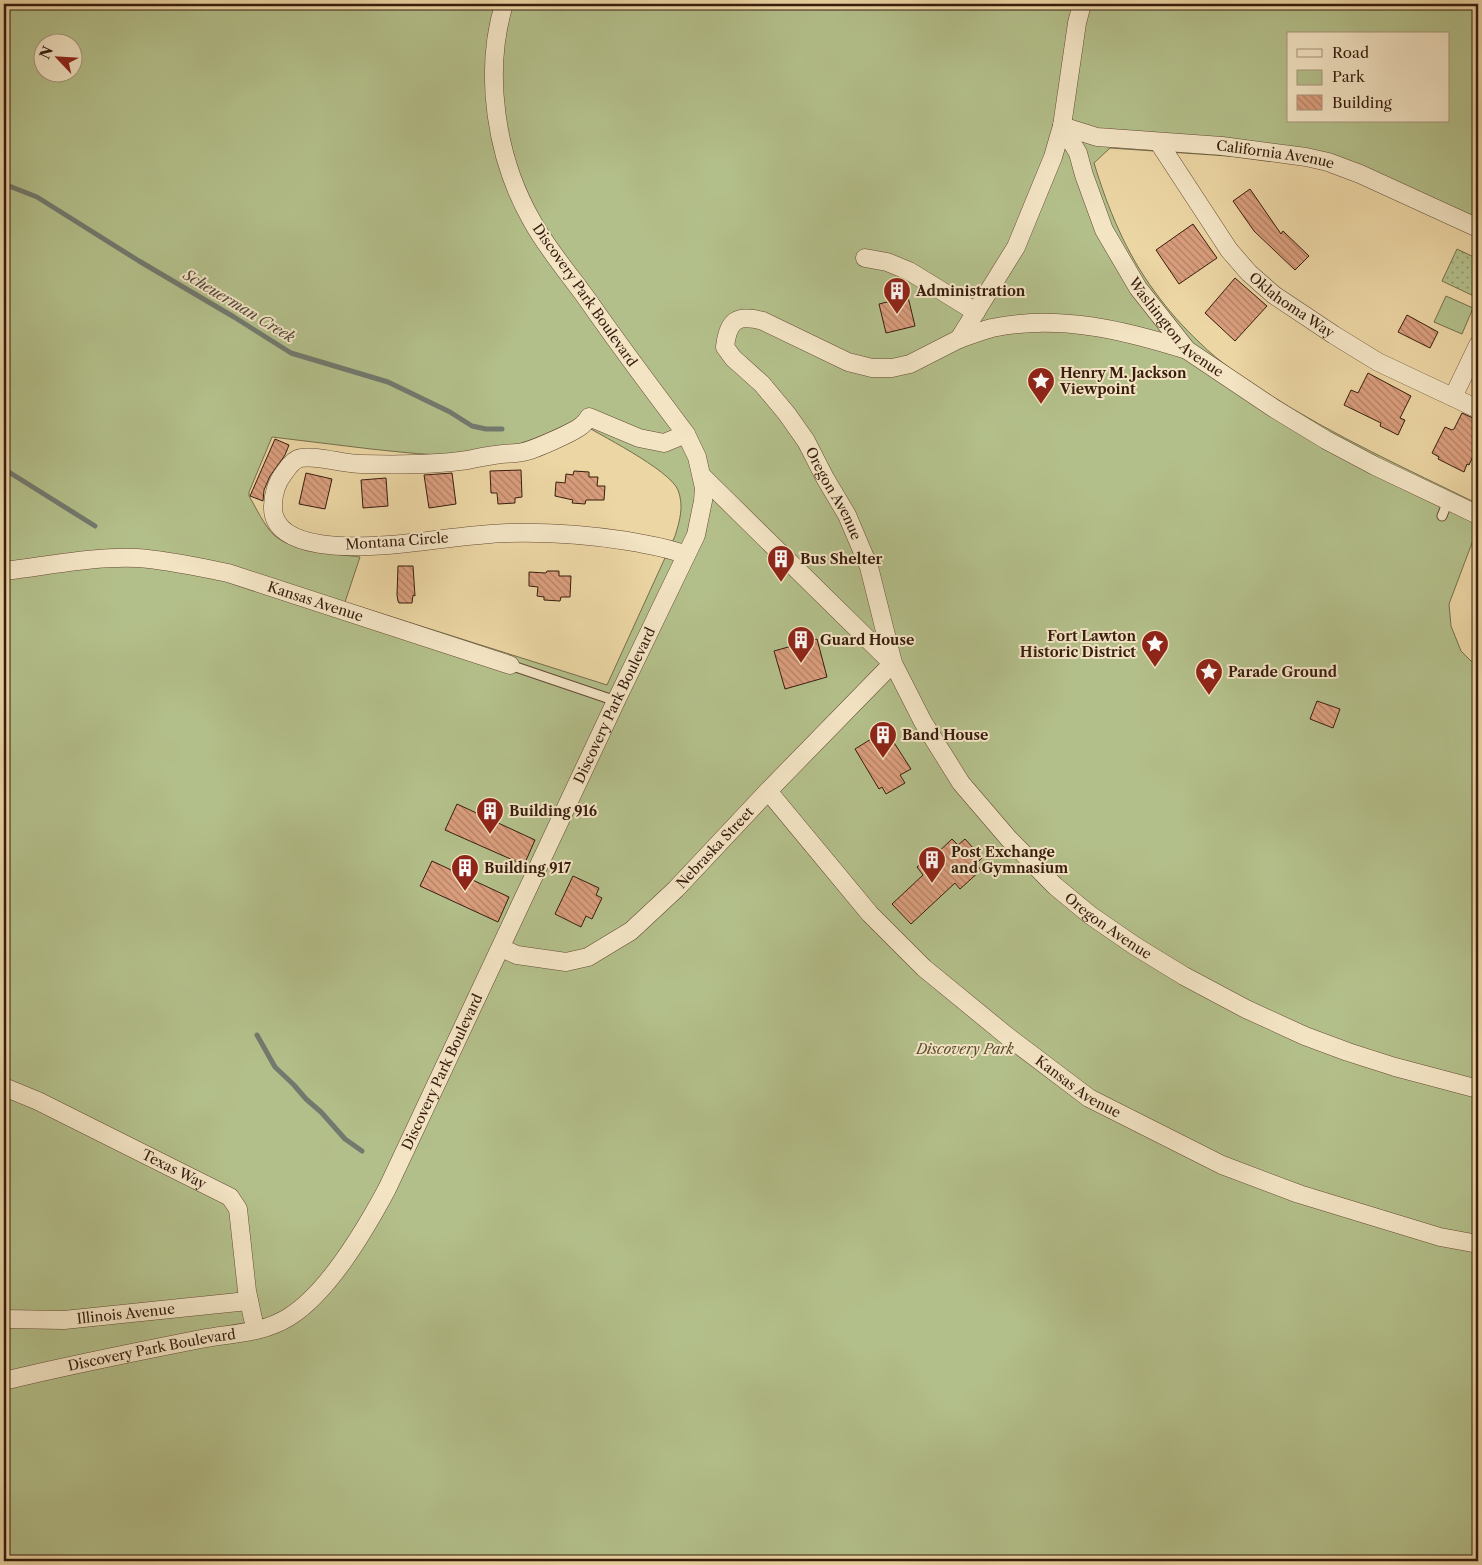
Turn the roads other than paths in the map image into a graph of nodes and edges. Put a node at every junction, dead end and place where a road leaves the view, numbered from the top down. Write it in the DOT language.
graph roads {
  1 [pos="504,4"];
  2 [pos="1082,4"];
  3 [pos="1062,126"];
  4 [pos="1159,142"];
  5 [pos="1478,228"];
  6 [pos="865,258"];
  7 [pos="976,312"];
  8 [pos="959,339"];
  9 [pos="1478,346"];
  10 [pos="1187,350"];
  11 [pos="1453,397"];
  12 [pos="1478,409"];
  13 [pos="686,434"];
  14 [pos="702,476"];
  15 [pos="1478,515"];
  16 [pos="686,555"];
  17 [pos="4,571"];
  18 [pos="893,663"];
  19 [pos="510,665"];
  20 [pos="616,701"];
  21 [pos="768,791"];
  22 [pos="501,948"];
  23 [pos="4,1087"];
  24 [pos="1478,1088"];
  25 [pos="1478,1244"];
  26 [pos="248,1301"];
  27 [pos="4,1319"];
  28 [pos="253,1319"];
  29 [pos="4,1381"];
  1 -- 13 [label="street, Discovery Park Boulevard"];
  2 -- 3 [label="street"];
  3 -- 4 [label="street, California Avenue"];
  3 -- 7 [label="street"];
  3 -- 10 [label="street, Washington Avenue"];
  4 -- 5 [label="street, California Avenue"];
  4 -- 11 [label="street, Oklahoma Way"];
  6 -- 7 [label="street"];
  7 -- 8 [label="street"];
  8 -- 10 [label="street, Oregon Avenue"];
  8 -- 18 [label="street, Oregon Avenue"];
  9 -- 11 [label="street"];
  10 -- 15 [label="street, Washington Avenue"];
  11 -- 12 [label="street, Oklahoma Way"];
  13 -- 14 [label="street, Discovery Park Boulevard"];
  13 -- 16 [label="street, Montana Circle"];
  14 -- 16 [label="street, Discovery Park Boulevard"];
  14 -- 18 [label="street"];
  16 -- 20 [label="street, Discovery Park Boulevard"];
  17 -- 19 [label="street, Kansas Avenue"];
  18 -- 21 [label="street, Nebraska Street"];
  18 -- 24 [label="street, Oregon Avenue"];
  19 -- 20 [label="lane, Kansas Avenue"];
  20 -- 22 [label="street, Discovery Park Boulevard"];
  21 -- 22 [label="street, Nebraska Street"];
  21 -- 25 [label="street, Kansas Avenue"];
  22 -- 29 [label="street, Discovery Park Boulevard"];
  23 -- 26 [label="street, Texas Way"];
  26 -- 27 [label="street, Illinois Avenue"];
  26 -- 28 [label="street, Texas Way"];
}
